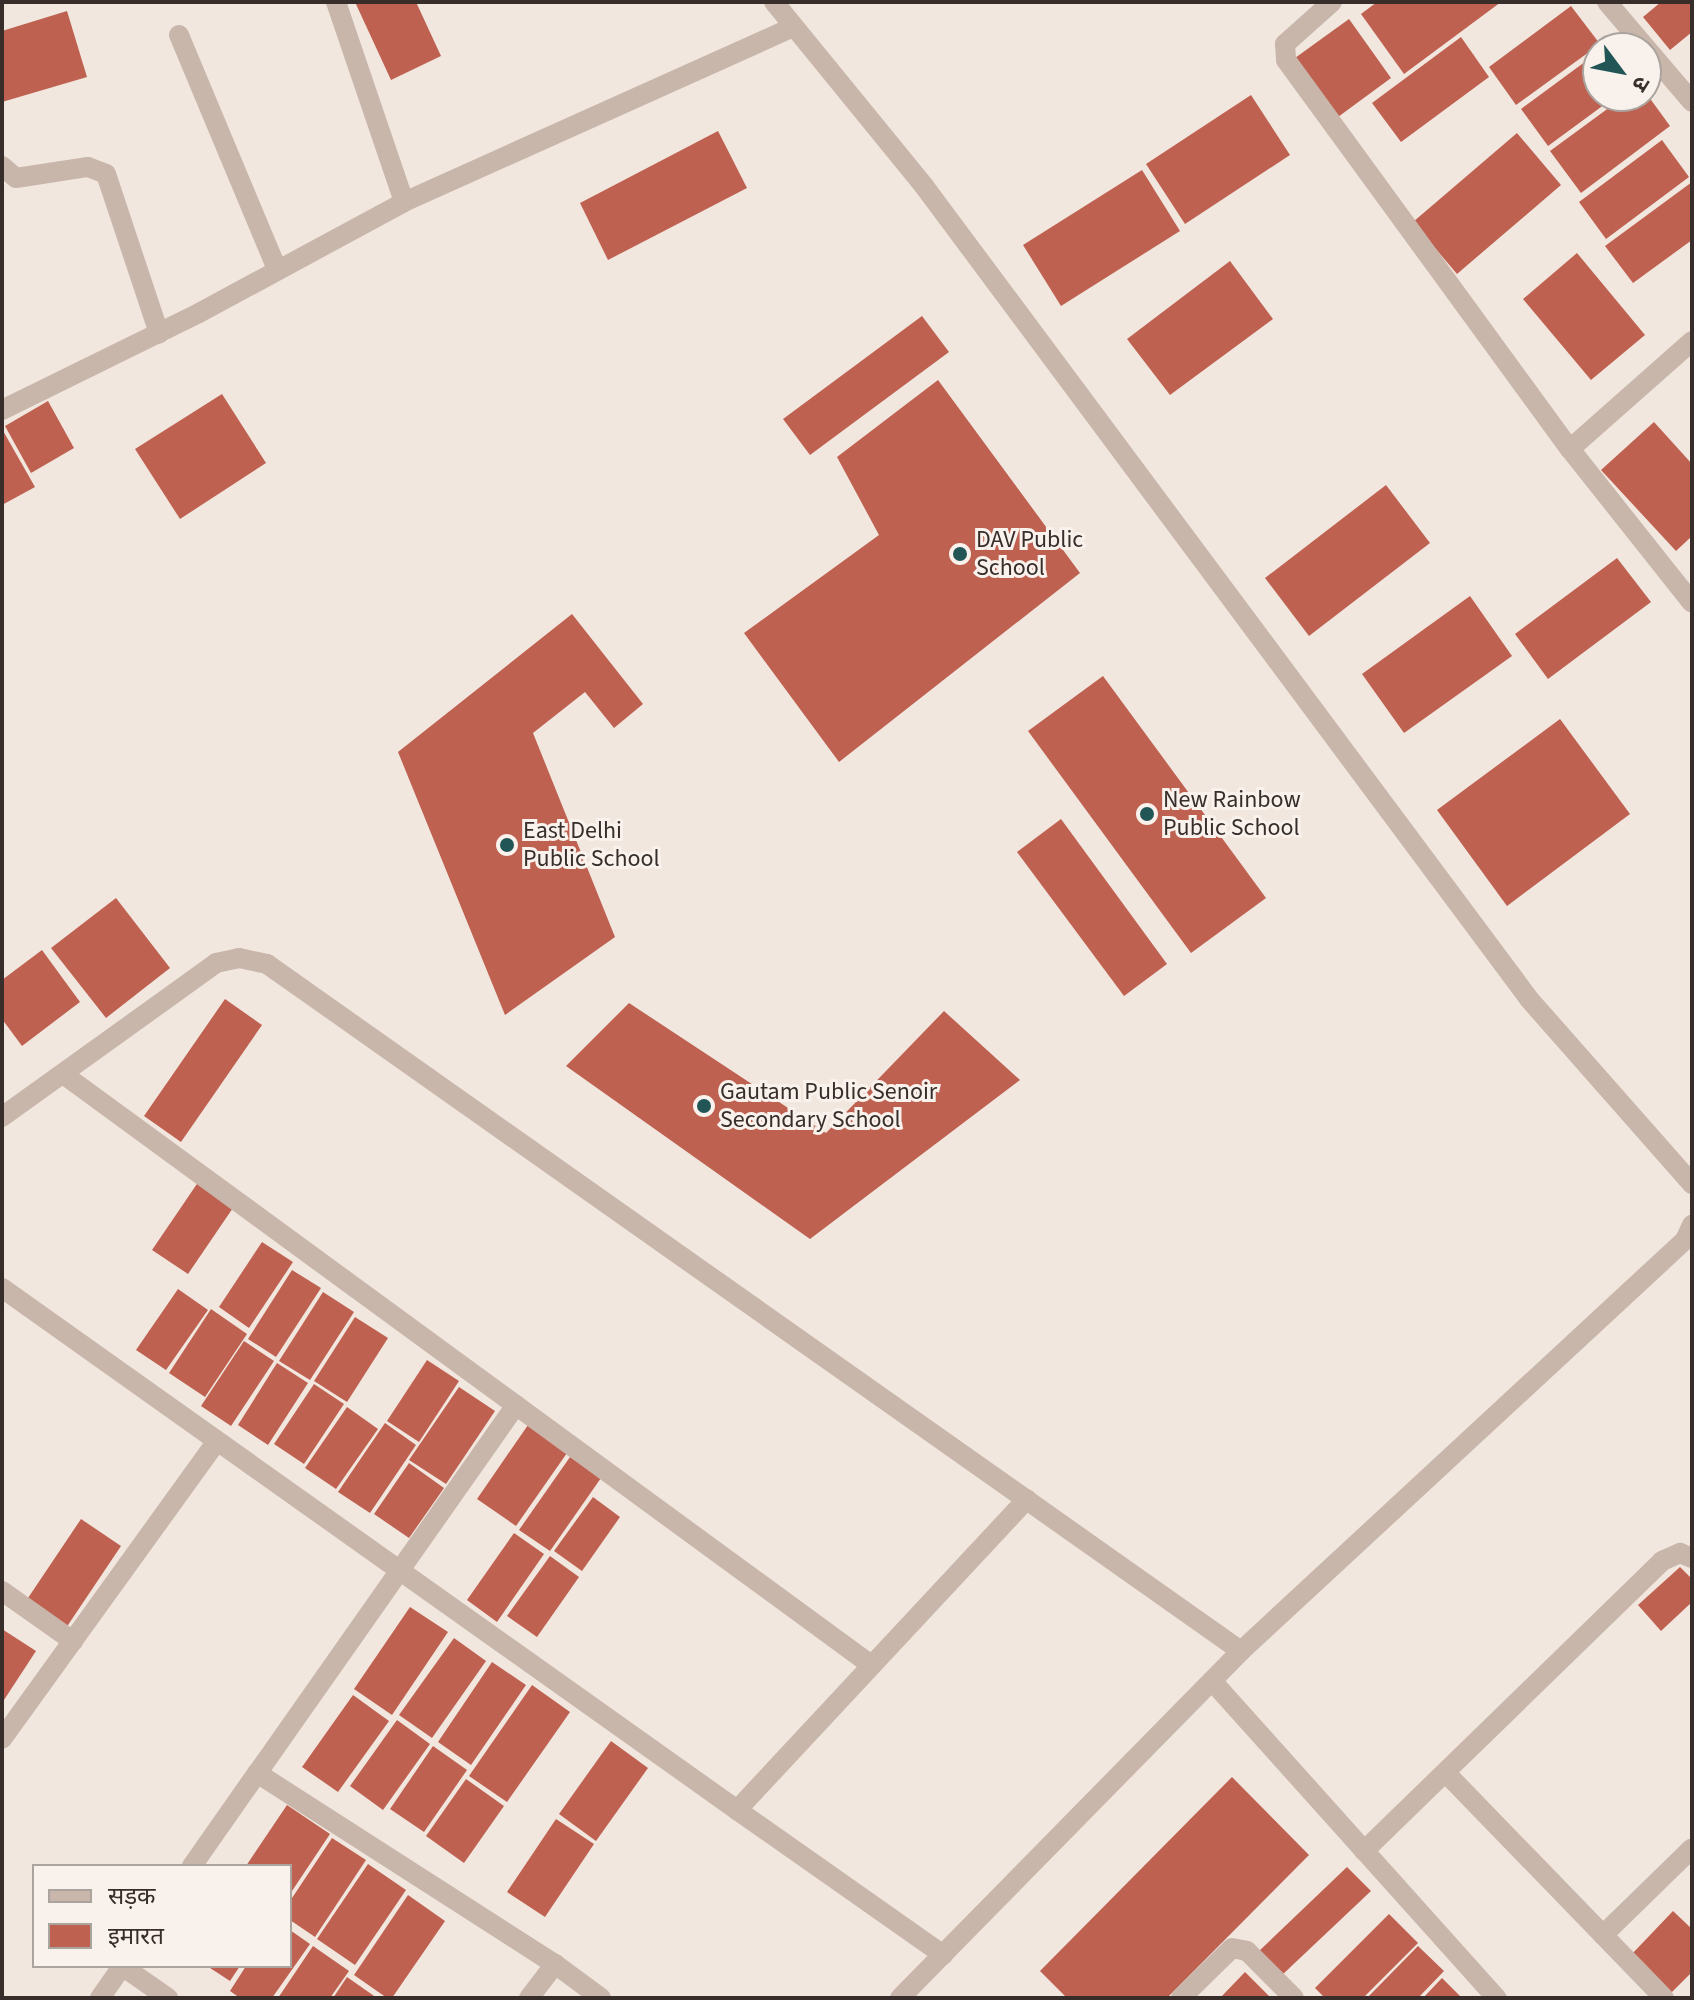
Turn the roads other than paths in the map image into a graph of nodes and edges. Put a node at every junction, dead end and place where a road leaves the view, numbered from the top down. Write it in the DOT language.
graph roads {
  1 [pos="336,2"];
  2 [pos="774,2"];
  3 [pos="1332,2"];
  4 [pos="1607,2"];
  5 [pos="794,27"];
  6 [pos="179,35"];
  7 [pos="1692,102"];
  8 [pos="2,166"];
  9 [pos="404,202"];
  10 [pos="277,269"];
  11 [pos="159,333"];
  12 [pos="1692,341"];
  13 [pos="3,406"];
  14 [pos="1570,449"];
  15 [pos="1692,603"];
  16 [pos="63,1074"];
  17 [pos="2,1117"];
  18 [pos="1692,1184"];
  19 [pos="1690,1234"];
  20 [pos="2,1288"];
  21 [pos="516,1405"];
  22 [pos="217,1441"];
  23 [pos="1027,1499"];
  24 [pos="1692,1558"];
  25 [pos="399,1570"];
  26 [pos="2,1591"];
  27 [pos="73,1641"];
  28 [pos="1241,1651"];
  29 [pos="871,1665"];
  30 [pos="1213,1682"];
  31 [pos="2,1739"];
  32 [pos="257,1773"];
  33 [pos="1446,1773"];
  34 [pos="737,1810"];
  35 [pos="1692,1848"];
  36 [pos="1364,1851"];
  37 [pos="193,1864"];
  38 [pos="1603,1935"];
  39 [pos="943,1955"];
  40 [pos="555,1964"];
  41 [pos="121,1968"];
  42 [pos="125,1968"];
  43 [pos="100,1998"];
  44 [pos="168,1998"];
  45 [pos="529,1998"];
  46 [pos="601,1998"];
  47 [pos="900,1998"];
  48 [pos="1181,1998"];
  49 [pos="1294,1998"];
  50 [pos="1497,1998"];
  51 [pos="1664,1998"];
  1 -- 9 [label="street"];
  2 -- 5 [label="street"];
  3 -- 14 [label="street"];
  4 -- 7 [label="street"];
  5 -- 9 [label="street"];
  5 -- 18 [label="street"];
  6 -- 10 [label="street"];
  8 -- 11 [label="street"];
  9 -- 10 [label="street"];
  10 -- 11 [label="street"];
  11 -- 13 [label="street"];
  12 -- 14 [label="street"];
  14 -- 15 [label="street"];
  16 -- 17 [label="street"];
  16 -- 21 [label="street"];
  16 -- 23 [label="street"];
  19 -- 28 [label="street"];
  20 -- 22 [label="street"];
  21 -- 25 [label="street"];
  21 -- 29 [label="street"];
  22 -- 25 [label="street"];
  22 -- 27 [label="street"];
  23 -- 28 [label="street"];
  23 -- 29 [label="street"];
  24 -- 33 [label="street"];
  25 -- 32 [label="street"];
  25 -- 34 [label="street"];
  26 -- 27 [label="street"];
  27 -- 31 [label="street"];
  28 -- 30 [label="street"];
  29 -- 34 [label="street"];
  30 -- 36 [label="street"];
  30 -- 39 [label="street"];
  32 -- 37 [label="street"];
  32 -- 40 [label="street"];
  33 -- 36 [label="street"];
  33 -- 38 [label="street"];
  34 -- 39 [label="street"];
  35 -- 38 [label="street"];
  36 -- 50 [label="street"];
  38 -- 51 [label="street"];
  39 -- 47 [label="street"];
  40 -- 45 [label="street"];
  40 -- 46 [label="street"];
  41 -- 43 [label="street"];
  42 -- 44 [label="street"];
  48 -- 49 [label="street"];
}
